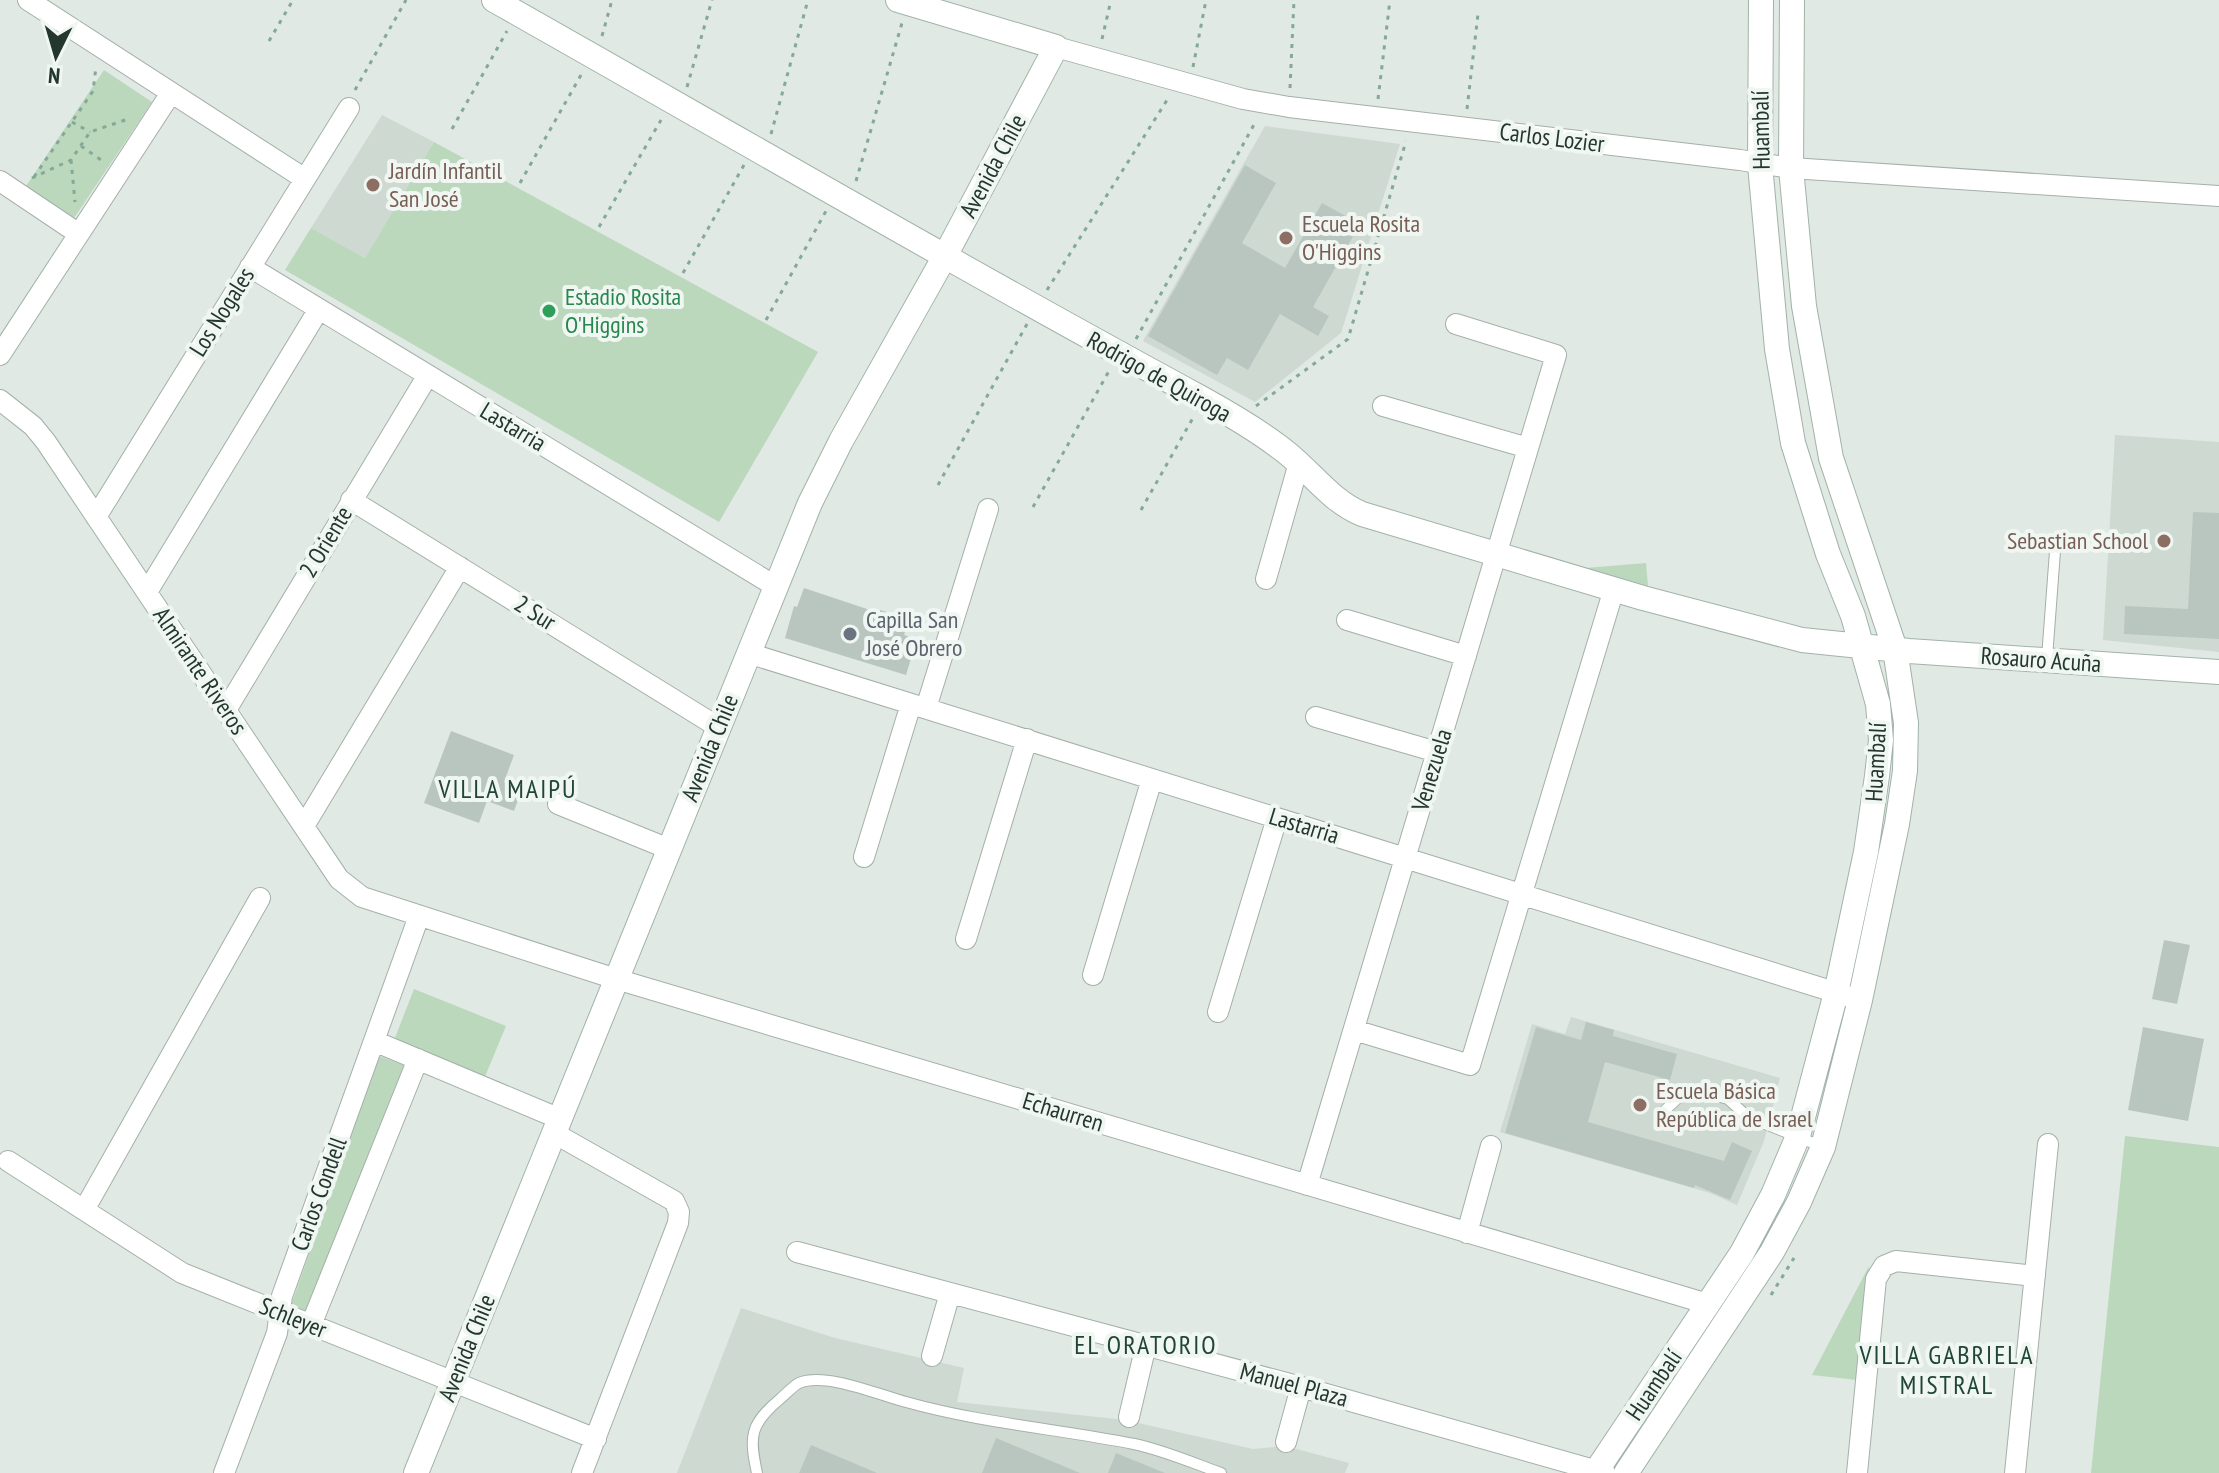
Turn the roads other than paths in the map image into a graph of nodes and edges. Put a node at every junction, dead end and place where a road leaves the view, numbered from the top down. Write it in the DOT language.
graph roads {
  1 [pos="28,0"];
  2 [pos="494,0"];
  3 [pos="1761,0"];
  4 [pos="1792,0"];
  5 [pos="903,1"];
  6 [pos="1056,47"];
  7 [pos="166,100"];
  8 [pos="349,108"];
  9 [pos="1760,165"];
  10 [pos="1791,168"];
  11 [pos="305,179"];
  12 [pos="3,183"];
  13 [pos="2219,196"];
  14 [pos="79,234"];
  15 [pos="945,256"];
  16 [pos="250,267"];
  17 [pos="319,309"];
  18 [pos="1456,324"];
  19 [pos="0,355"];
  20 [pos="428,375"];
  21 [pos="0,400"];
  22 [pos="1383,406"];
  23 [pos="1528,448"];
  24 [pos="1299,463"];
  25 [pos="351,500"];
  26 [pos="988,509"];
  27 [pos="96,517"];
  28 [pos="2056,538"];
  29 [pos="1496,554"];
  30 [pos="460,567"];
  31 [pos="1266,579"];
  32 [pos="775,586"];
  33 [pos="1614,589"];
  34 [pos="147,592"];
  35 [pos="1347,620"];
  36 [pos="1863,647"];
  37 [pos="1895,649"];
  38 [pos="748,653"];
  39 [pos="1466,656"];
  40 [pos="2047,660"];
  41 [pos="2219,672"];
  42 [pos="919,706"];
  43 [pos="226,710"];
  44 [pos="1316,717"];
  45 [pos="718,727"];
  46 [pos="1027,739"];
  47 [pos="1437,752"];
  48 [pos="1152,779"];
  49 [pos="558,804"];
  50 [pos="1277,818"];
  51 [pos="304,826"];
  52 [pos="669,849"];
  53 [pos="864,857"];
  54 [pos="1405,858"];
  55 [pos="1522,894"];
  56 [pos="260,898"];
  57 [pos="419,916"];
  58 [pos="966,939"];
  59 [pos="1093,975"];
  60 [pos="616,979"];
  61 [pos="1836,993"];
  62 [pos="1860,1000"];
  63 [pos="1218,1012"];
  64 [pos="1354,1030"];
  65 [pos="374,1041"];
  66 [pos="418,1059"];
  67 [pos="1660,1115"];
  68 [pos="557,1126"];
  69 [pos="1798,1136"];
  70 [pos="2048,1144"];
  71 [pos="1491,1146"];
  72 [pos="1823,1147"];
  73 [pos="8,1161"];
  74 [pos="1307,1185"];
  75 [pos="84,1210"];
  76 [pos="1467,1233"];
  77 [pos="797,1252"];
  78 [pos="2035,1276"];
  79 [pos="950,1293"];
  80 [pos="1708,1304"];
  81 [pos="280,1313"];
  82 [pos="311,1325"];
  83 [pos="1146,1345"];
  84 [pos="932,1356"];
  85 [pos="453,1382"];
  86 [pos="1301,1387"];
  87 [pos="1129,1417"];
  88 [pos="596,1439"];
  89 [pos="1286,1442"];
  90 [pos="1599,1472"];
  91 [pos="224,1473"];
  92 [pos="416,1473"];
  93 [pos="582,1473"];
  94 [pos="757,1473"];
  95 [pos="1221,1473"];
  96 [pos="1626,1473"];
  97 [pos="1857,1473"];
  98 [pos="2015,1473"];
  1 -- 7 [label="street"];
  2 -- 15 [label="main road, Rodrigo de Quiroga"];
  3 -- 9 [label="main road, Huambalí"];
  4 -- 10 [label="main road, Huambalí"];
  5 -- 6 [label="main road, Carlos Lozier"];
  6 -- 9 [label="street, Carlos Lozier"];
  6 -- 15 [label="main road, Avenida Chile"];
  7 -- 11 [label="street"];
  7 -- 14 [label="street"];
  8 -- 11 [label="street, Los Nogales"];
  9 -- 10 [label="street, Carlos Lozier"];
  9 -- 36 [label="main road, Huambalí"];
  10 -- 13 [label="street, Carlos Lozier"];
  10 -- 37 [label="main road, Huambalí"];
  11 -- 16 [label="street, Los Nogales"];
  12 -- 14 [label="street"];
  14 -- 19 [label="street"];
  15 -- 24 [label="main road, Rodrigo de Quiroga"];
  15 -- 32 [label="main road, Avenida Chile"];
  16 -- 17 [label="street, Lastarria"];
  16 -- 27 [label="street, Los Nogales"];
  17 -- 20 [label="street, Lastarria"];
  17 -- 34 [label="street"];
  18 -- 23 [label="street, Venezuela"];
  20 -- 25 [label="street, 2 Oriente"];
  20 -- 32 [label="street, Lastarria"];
  21 -- 27 [label="street, Almirante Riveros"];
  22 -- 23 [label="street"];
  23 -- 29 [label="street, Venezuela"];
  24 -- 29 [label="main road, Rodrigo de Quiroga"];
  24 -- 31 [label="street"];
  25 -- 30 [label="street, 2 Sur"];
  25 -- 43 [label="street, 2 Oriente"];
  26 -- 42 [label="street"];
  27 -- 34 [label="street, Almirante Riveros"];
  28 -- 40 [label="lane"];
  29 -- 33 [label="main road, Rodrigo de Quiroga"];
  29 -- 39 [label="street, Venezuela"];
  30 -- 45 [label="street, 2 Sur"];
  30 -- 51 [label="street"];
  32 -- 38 [label="main road, Avenida Chile"];
  33 -- 36 [label="main road, Rodrigo de Quiroga"];
  33 -- 55 [label="street"];
  34 -- 43 [label="street, Almirante Riveros"];
  35 -- 39 [label="street"];
  36 -- 37 [label="main road, Rosauro Acuña"];
  36 -- 61 [label="main road, Huambalí"];
  37 -- 40 [label="main road, Rosauro Acuña"];
  37 -- 62 [label="main road, Huambalí"];
  38 -- 42 [label="street, Lastarria"];
  38 -- 45 [label="main road, Avenida Chile"];
  39 -- 47 [label="street, Venezuela"];
  40 -- 41 [label="main road, Rosauro Acuña"];
  42 -- 46 [label="street, Lastarria"];
  42 -- 53 [label="street"];
  43 -- 51 [label="street, Almirante Riveros"];
  44 -- 47 [label="street"];
  45 -- 52 [label="main road, Avenida Chile"];
  46 -- 48 [label="street, Lastarria"];
  46 -- 58 [label="street"];
  47 -- 54 [label="street, Venezuela"];
  48 -- 50 [label="street, Lastarria"];
  48 -- 59 [label="street"];
  49 -- 52 [label="street"];
  50 -- 54 [label="street, Lastarria"];
  50 -- 63 [label="street"];
  51 -- 57 [label="street, Almirante Riveros"];
  52 -- 60 [label="main road, Avenida Chile"];
  54 -- 55 [label="street, Lastarria"];
  54 -- 64 [label="street, Venezuela"];
  55 -- 61 [label="street, Lastarria"];
  55 -- 64 [label="street"];
  56 -- 75 [label="street"];
  57 -- 60 [label="street, Echaurren"];
  57 -- 65 [label="street, Carlos Condell"];
  60 -- 68 [label="main road, Avenida Chile"];
  60 -- 74 [label="street, Echaurren"];
  61 -- 62 [label="street, Lastarria"];
  61 -- 69 [label="main road, Huambalí"];
  62 -- 72 [label="main road, Huambalí"];
  64 -- 74 [label="street, Venezuela"];
  65 -- 66 [label="street"];
  65 -- 81 [label="street, Carlos Condell"];
  66 -- 68 [label="street"];
  66 -- 82 [label="street, Carlos Condell"];
  67 -- 69 [label="lane"];
  68 -- 85 [label="main road, Avenida Chile"];
  68 -- 88 [label="street"];
  69 -- 72 [label="lane"];
  69 -- 80 [label="main road, Huambalí"];
  70 -- 78 [label="street"];
  71 -- 76 [label="street"];
  72 -- 96 [label="main road, Huambalí"];
  73 -- 75 [label="street, Schleyer"];
  74 -- 76 [label="street, Echaurren"];
  75 -- 81 [label="street, Schleyer"];
  76 -- 80 [label="street, Echaurren"];
  77 -- 79 [label="street, Manuel Plaza"];
  78 -- 97 [label="street"];
  78 -- 98 [label="street"];
  79 -- 83 [label="street, Manuel Plaza"];
  79 -- 84 [label="street"];
  80 -- 90 [label="main road, Huambalí"];
  81 -- 82 [label="street, Schleyer"];
  81 -- 91 [label="street, Carlos Condell"];
  82 -- 85 [label="street, Schleyer"];
  83 -- 86 [label="street, Manuel Plaza"];
  83 -- 87 [label="street"];
  85 -- 88 [label="street, Schleyer"];
  85 -- 92 [label="main road, Avenida Chile"];
  86 -- 89 [label="street"];
  86 -- 90 [label="street, Manuel Plaza"];
  88 -- 93 [label="street"];
  94 -- 95 [label="lane"];
}
